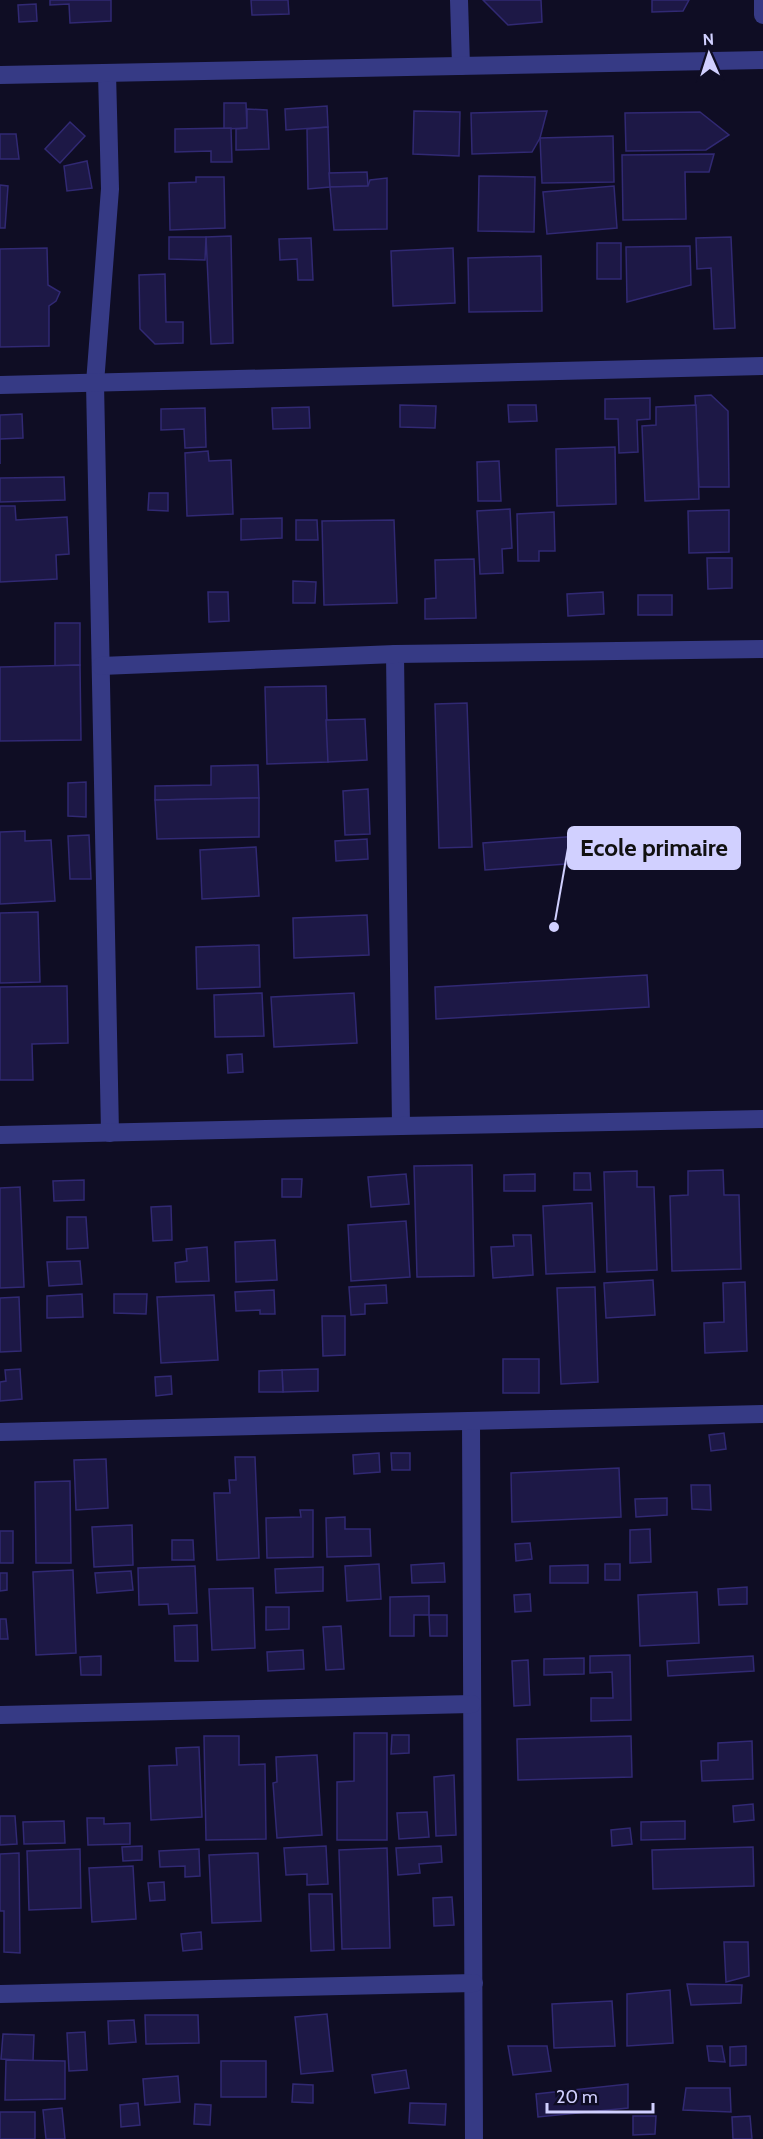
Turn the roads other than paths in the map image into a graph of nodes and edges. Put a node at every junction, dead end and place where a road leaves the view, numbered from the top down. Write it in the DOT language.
graph roads {
  1 [pos="459,0"];
  2 [pos="763,0"];
  3 [pos="763,15"];
  4 [pos="763,60"];
  5 [pos="461,66"];
  6 [pos="107,73"];
  7 [pos="0,75"];
  8 [pos="763,366"];
  9 [pos="95,383"];
  10 [pos="0,386"];
  11 [pos="763,649"];
  12 [pos="395,654"];
  13 [pos="101,666"];
  14 [pos="763,1119"];
  15 [pos="400,1126"];
  16 [pos="110,1133"];
  17 [pos="0,1136"];
  18 [pos="763,1414"];
  19 [pos="471,1421"];
  20 [pos="0,1432"];
  21 [pos="472,1704"];
  22 [pos="0,1715"];
  23 [pos="474,1983"];
  24 [pos="0,1994"];
  25 [pos="474,2139"];
  1 -- 5 [label="street"];
  2 -- 3 [label="street"];
  4 -- 5 [label="street"];
  5 -- 6 [label="street"];
  6 -- 7 [label="street"];
  6 -- 9 [label="street"];
  8 -- 9 [label="street"];
  9 -- 10 [label="street"];
  9 -- 13 [label="street"];
  11 -- 12 [label="street"];
  12 -- 13 [label="street"];
  12 -- 15 [label="street"];
  13 -- 16 [label="street"];
  14 -- 15 [label="street"];
  15 -- 16 [label="street"];
  16 -- 17 [label="street"];
  18 -- 19 [label="street"];
  19 -- 20 [label="street"];
  19 -- 21 [label="street"];
  21 -- 22 [label="street"];
  21 -- 23 [label="street"];
  23 -- 24 [label="street"];
  23 -- 25 [label="street"];
}
